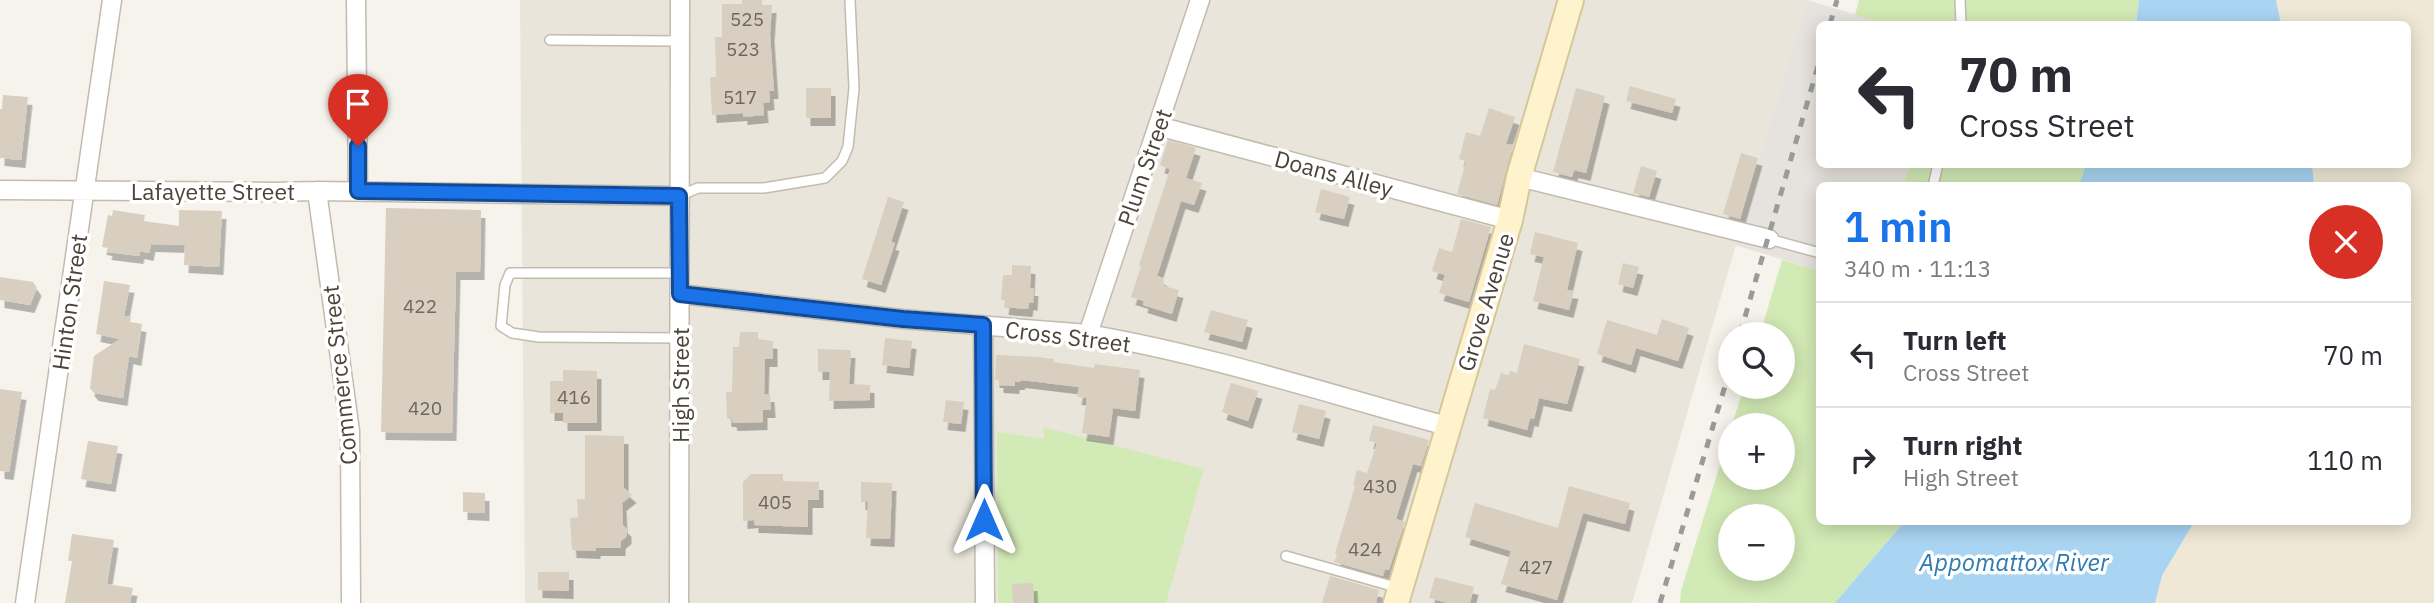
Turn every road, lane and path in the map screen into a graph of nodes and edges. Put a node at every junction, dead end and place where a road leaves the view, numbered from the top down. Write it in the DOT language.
graph roads {
  1 [pos="112,0"];
  2 [pos="356,0"];
  3 [pos="680,0"];
  4 [pos="850,0"];
  5 [pos="1200,0"];
  6 [pos="1571,0"];
  7 [pos="1960,0"];
  8 [pos="1961,21"];
  9 [pos="550,40"];
  10 [pos="680,41"];
  11 [pos="1158,126"];
  12 [pos="1519,177"];
  13 [pos="0,190"];
  14 [pos="86,190"];
  15 [pos="317,191"];
  16 [pos="358,191"];
  17 [pos="679,196"];
  18 [pos="1510,220"];
  19 [pos="1769,239"];
  20 [pos="1816,252"];
  21 [pos="680,273"];
  22 [pos="680,294"];
  23 [pos="983,325"];
  24 [pos="1088,334"];
  25 [pos="680,338"];
  26 [pos="1447,426"];
  27 [pos="1286,556"];
  28 [pos="1398,596"];
  29 [pos="25,603"];
  30 [pos="351,603"];
  31 [pos="679,603"];
  32 [pos="985,603"];
  1 -- 14 [label="street, Hinton Street"];
  2 -- 16 [label="street"];
  3 -- 10 [label="street, High Street"];
  4 -- 17 [label="lane"];
  5 -- 11 [label="street, Plum Street"];
  6 -- 12 [label="main road, Grove Avenue"];
  7 -- 8 [label="lane"];
  9 -- 10 [label="lane"];
  10 -- 17 [label="street, High Street"];
  11 -- 18 [label="street, Doans Alley"];
  11 -- 24 [label="street, Plum Street"];
  12 -- 18 [label="main road, Grove Avenue"];
  12 -- 19 [label="street"];
  13 -- 14 [label="street, Lafayette Street"];
  14 -- 15 [label="street, Lafayette Street"];
  14 -- 29 [label="street, Hinton Street"];
  15 -- 16 [label="street, Lafayette Street"];
  15 -- 30 [label="street, Commerce Street"];
  16 -- 17 [label="street, Lafayette Street"];
  17 -- 21 [label="street, High Street"];
  18 -- 26 [label="main road, Grove Avenue"];
  19 -- 20 [label="lane"];
  21 -- 22 [label="street, High Street"];
  21 -- 25 [label="lane"];
  22 -- 23 [label="street, Cross Street"];
  22 -- 25 [label="street, High Street"];
  23 -- 24 [label="street, Cross Street"];
  23 -- 32 [label="street"];
  24 -- 26 [label="street, Cross Street"];
  25 -- 31 [label="street, High Street"];
  26 -- 28 [label="main road, Grove Avenue"];
  27 -- 28 [label="lane"];
}
